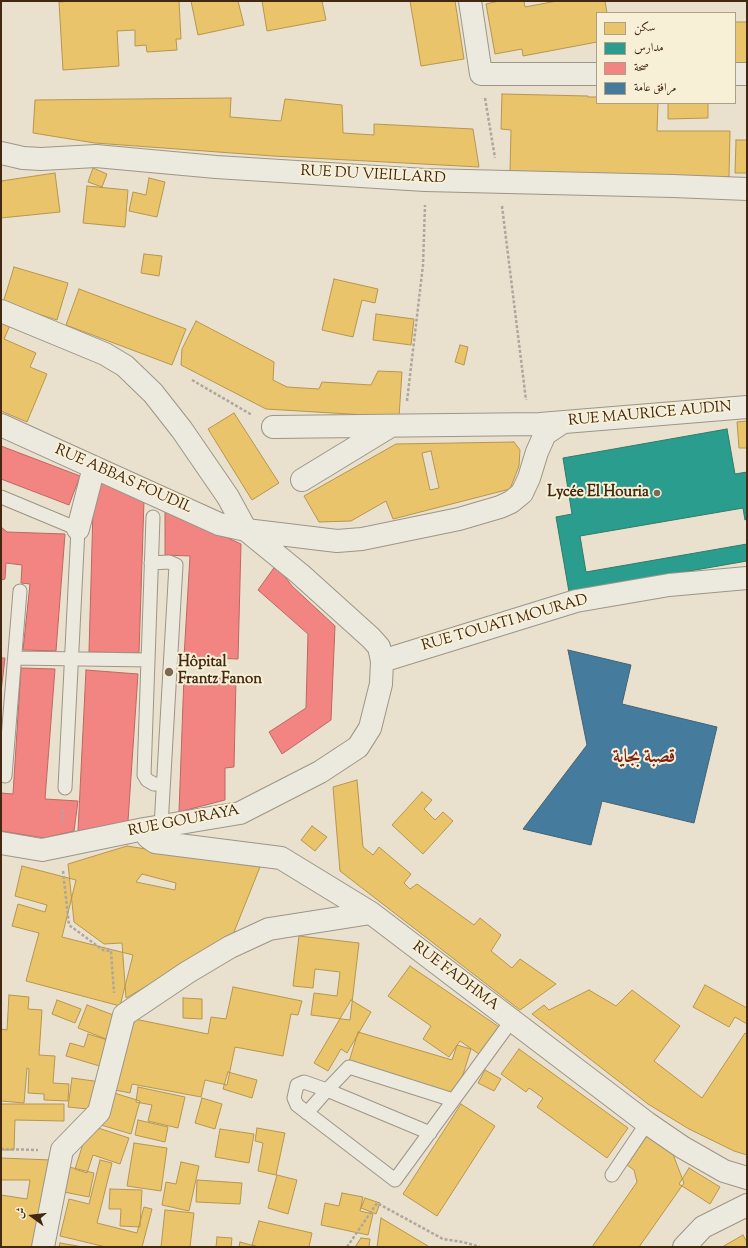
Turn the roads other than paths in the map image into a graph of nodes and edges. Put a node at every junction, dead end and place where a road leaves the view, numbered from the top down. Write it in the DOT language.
graph roads {
  1 [pos="470,1"];
  2 [pos="596,74"];
  3 [pos="736,74"];
  4 [pos="747,74"];
  5 [pos="1,153"];
  6 [pos="23,158"];
  7 [pos="1,161"];
  8 [pos="747,189"];
  9 [pos="1,311"];
  10 [pos="747,407"];
  11 [pos="563,422"];
  12 [pos="1,425"];
  13 [pos="397,426"];
  14 [pos="273,427"];
  15 [pos="94,467"];
  16 [pos="302,480"];
  17 [pos="1,497"];
  18 [pos="153,516"];
  19 [pos="78,529"];
  20 [pos="246,530"];
  21 [pos="310,538"];
  22 [pos="151,563"];
  23 [pos="300,574"];
  24 [pos="747,578"];
  25 [pos="20,591"];
  26 [pos="15,658"];
  27 [pos="72,659"];
  28 [pos="148,660"];
  29 [pos="382,661"];
  30 [pos="4,755"];
  31 [pos="5,776"];
  32 [pos="163,784"];
  33 [pos="65,788"];
  34 [pos="153,828"];
  35 [pos="1,843"];
  36 [pos="371,914"];
  37 [pos="512,1020"];
  38 [pos="327,1090"];
  39 [pos="453,1100"];
  40 [pos="307,1113"];
  41 [pos="647,1123"];
  42 [pos="430,1133"];
  43 [pos="612,1175"];
  44 [pos="747,1178"];
  45 [pos="747,1205"];
  46 [pos="43,1247"];
  47 [pos="684,1247"];
  1 -- 2 [label="street"];
  3 -- 4 [label="street"];
  5 -- 6 [label="street, RUE DU VIEILLARD"];
  6 -- 7 [label="street"];
  6 -- 8 [label="street, RUE DU VIEILLARD"];
  9 -- 20 [label="street"];
  10 -- 11 [label="street, RUE MAURICE AUDIN"];
  11 -- 13 [label="street"];
  11 -- 21 [label="street, RUE MAURICE AUDIN"];
  12 -- 15 [label="street, RUE ABBAS FOUDIL"];
  13 -- 14 [label="street"];
  13 -- 16 [label="street"];
  15 -- 19 [label="street"];
  15 -- 20 [label="street, RUE ABBAS FOUDIL"];
  17 -- 19 [label="lane"];
  18 -- 22 [label="lane"];
  19 -- 27 [label="lane"];
  20 -- 21 [label="street, RUE MAURICE AUDIN"];
  20 -- 23 [label="street, RUE GOURAYA"];
  21 -- 23 [label="street"];
  22 -- 28 [label="lane"];
  22 -- 32 [label="lane"];
  23 -- 29 [label="street, RUE GOURAYA"];
  24 -- 29 [label="street, RUE TOUATI MOURAD"];
  25 -- 26 [label="lane"];
  26 -- 27 [label="lane"];
  26 -- 30 [label="lane"];
  27 -- 28 [label="lane"];
  27 -- 33 [label="lane"];
  28 -- 32 [label="lane"];
  29 -- 34 [label="street, RUE GOURAYA"];
  30 -- 31 [label="lane"];
  32 -- 34 [label="lane"];
  34 -- 35 [label="street, RUE GOURAYA"];
  34 -- 36 [label="street, RUE FADHMA"];
  36 -- 37 [label="street, RUE FADHMA"];
  36 -- 46 [label="street"];
  37 -- 39 [label="lane"];
  37 -- 41 [label="street, RUE FADHMA"];
  38 -- 39 [label="lane"];
  38 -- 40 [label="lane"];
  38 -- 40 [label="lane"];
  38 -- 42 [label="lane"];
  39 -- 42 [label="lane"];
  40 -- 42 [label="lane"];
  41 -- 43 [label="lane"];
  41 -- 44 [label="street, RUE FADHMA"];
  45 -- 47 [label="street"];
}
